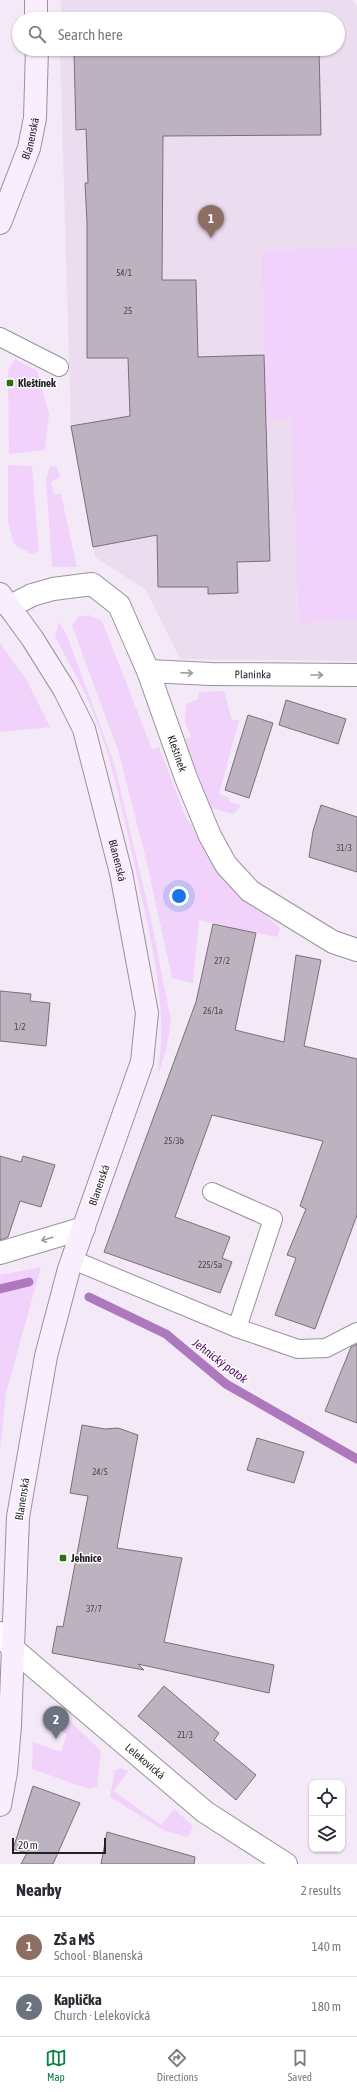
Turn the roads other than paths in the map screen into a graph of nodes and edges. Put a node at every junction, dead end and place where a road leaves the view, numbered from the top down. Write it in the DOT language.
graph roads {
  1 [pos="36,0"];
  2 [pos="36,12"];
  3 [pos="37,56"];
  4 [pos="0,223"];
  5 [pos="0,337"];
  6 [pos="59,367"];
  7 [pos="5,600"];
  8 [pos="148,671"];
  9 [pos="357,675"];
  10 [pos="357,950"];
  11 [pos="212,1192"];
  12 [pos="84,1228"];
  13 [pos="0,1253"];
  14 [pos="73,1260"];
  15 [pos="237,1328"];
  16 [pos="357,1332"];
  17 [pos="6,1640"];
  18 [pos="0,1805"];
  19 [pos="286,1864"];
  1 -- 2 [label="street"];
  3 -- 4 [label="street, Blanenská"];
  5 -- 6 [label="lane"];
  7 -- 8 [label="street, Kleštínek"];
  7 -- 12 [label="street, Blanenská"];
  8 -- 9 [label="street, Planinka, one-way"];
  8 -- 10 [label="street, Kleštínek"];
  11 -- 15 [label="lane"];
  12 -- 13 [label="street, one-way"];
  12 -- 14 [label="street, Blanenská"];
  14 -- 15 [label="lane"];
  14 -- 17 [label="street, Blanenská"];
  15 -- 16 [label="lane"];
  17 -- 18 [label="street, Blanenská"];
  17 -- 19 [label="street, Lelekovická"];
}
